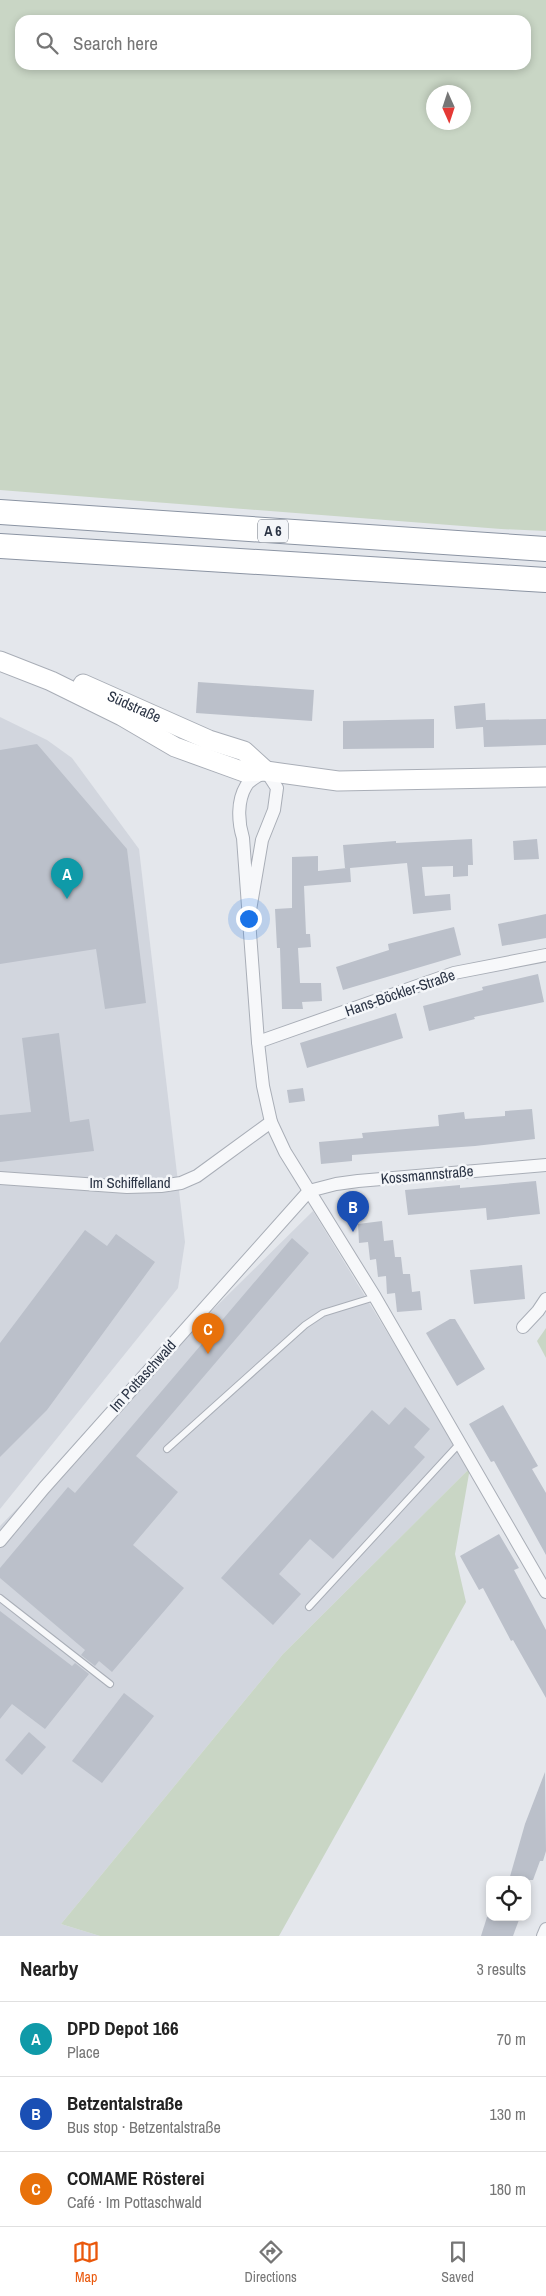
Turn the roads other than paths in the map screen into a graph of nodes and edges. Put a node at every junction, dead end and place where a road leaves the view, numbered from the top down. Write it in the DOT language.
graph roads {
  1 [pos="0,512"];
  2 [pos="0,546"];
  3 [pos="546,549"];
  4 [pos="546,580"];
  5 [pos="0,649"];
  6 [pos="0,661"];
  7 [pos="266,771"];
  8 [pos="546,777"];
  9 [pos="249,916"];
  10 [pos="546,955"];
  11 [pos="258,1042"];
  12 [pos="271,1122"];
  13 [pos="546,1164"];
  14 [pos="0,1178"];
  15 [pos="309,1191"];
  16 [pos="375,1297"];
  17 [pos="546,1299"];
  18 [pos="522,1327"];
  19 [pos="460,1443"];
  20 [pos="168,1449"];
  21 [pos="0,1541"];
  22 [pos="546,1592"];
  23 [pos="0,1598"];
  24 [pos="309,1607"];
  25 [pos="110,1684"];
  26 [pos="546,1929"];
  27 [pos="543,1936"];
  1 -- 3 [label="highway, A 6"];
  2 -- 4 [label="highway, A 6"];
  5 -- 7 [label="street, Südstraße"];
  6 -- 7 [label="street, Südstraße"];
  7 -- 8 [label="street, Südstraße"];
  7 -- 9 [label="street"];
  7 -- 9 [label="street"];
  9 -- 11 [label="street"];
  10 -- 11 [label="street, Hans-Böckler-Straße"];
  11 -- 12 [label="street"];
  12 -- 14 [label="street, Im Schiffelland"];
  12 -- 15 [label="street"];
  13 -- 15 [label="street, Kossmannstraße"];
  15 -- 16 [label="street"];
  15 -- 21 [label="street, Im Pottaschwald"];
  16 -- 19 [label="street"];
  16 -- 20 [label="lane"];
  17 -- 18 [label="street"];
  19 -- 22 [label="street"];
  19 -- 24 [label="lane"];
  23 -- 25 [label="lane"];
  26 -- 27 [label="street"];
}
